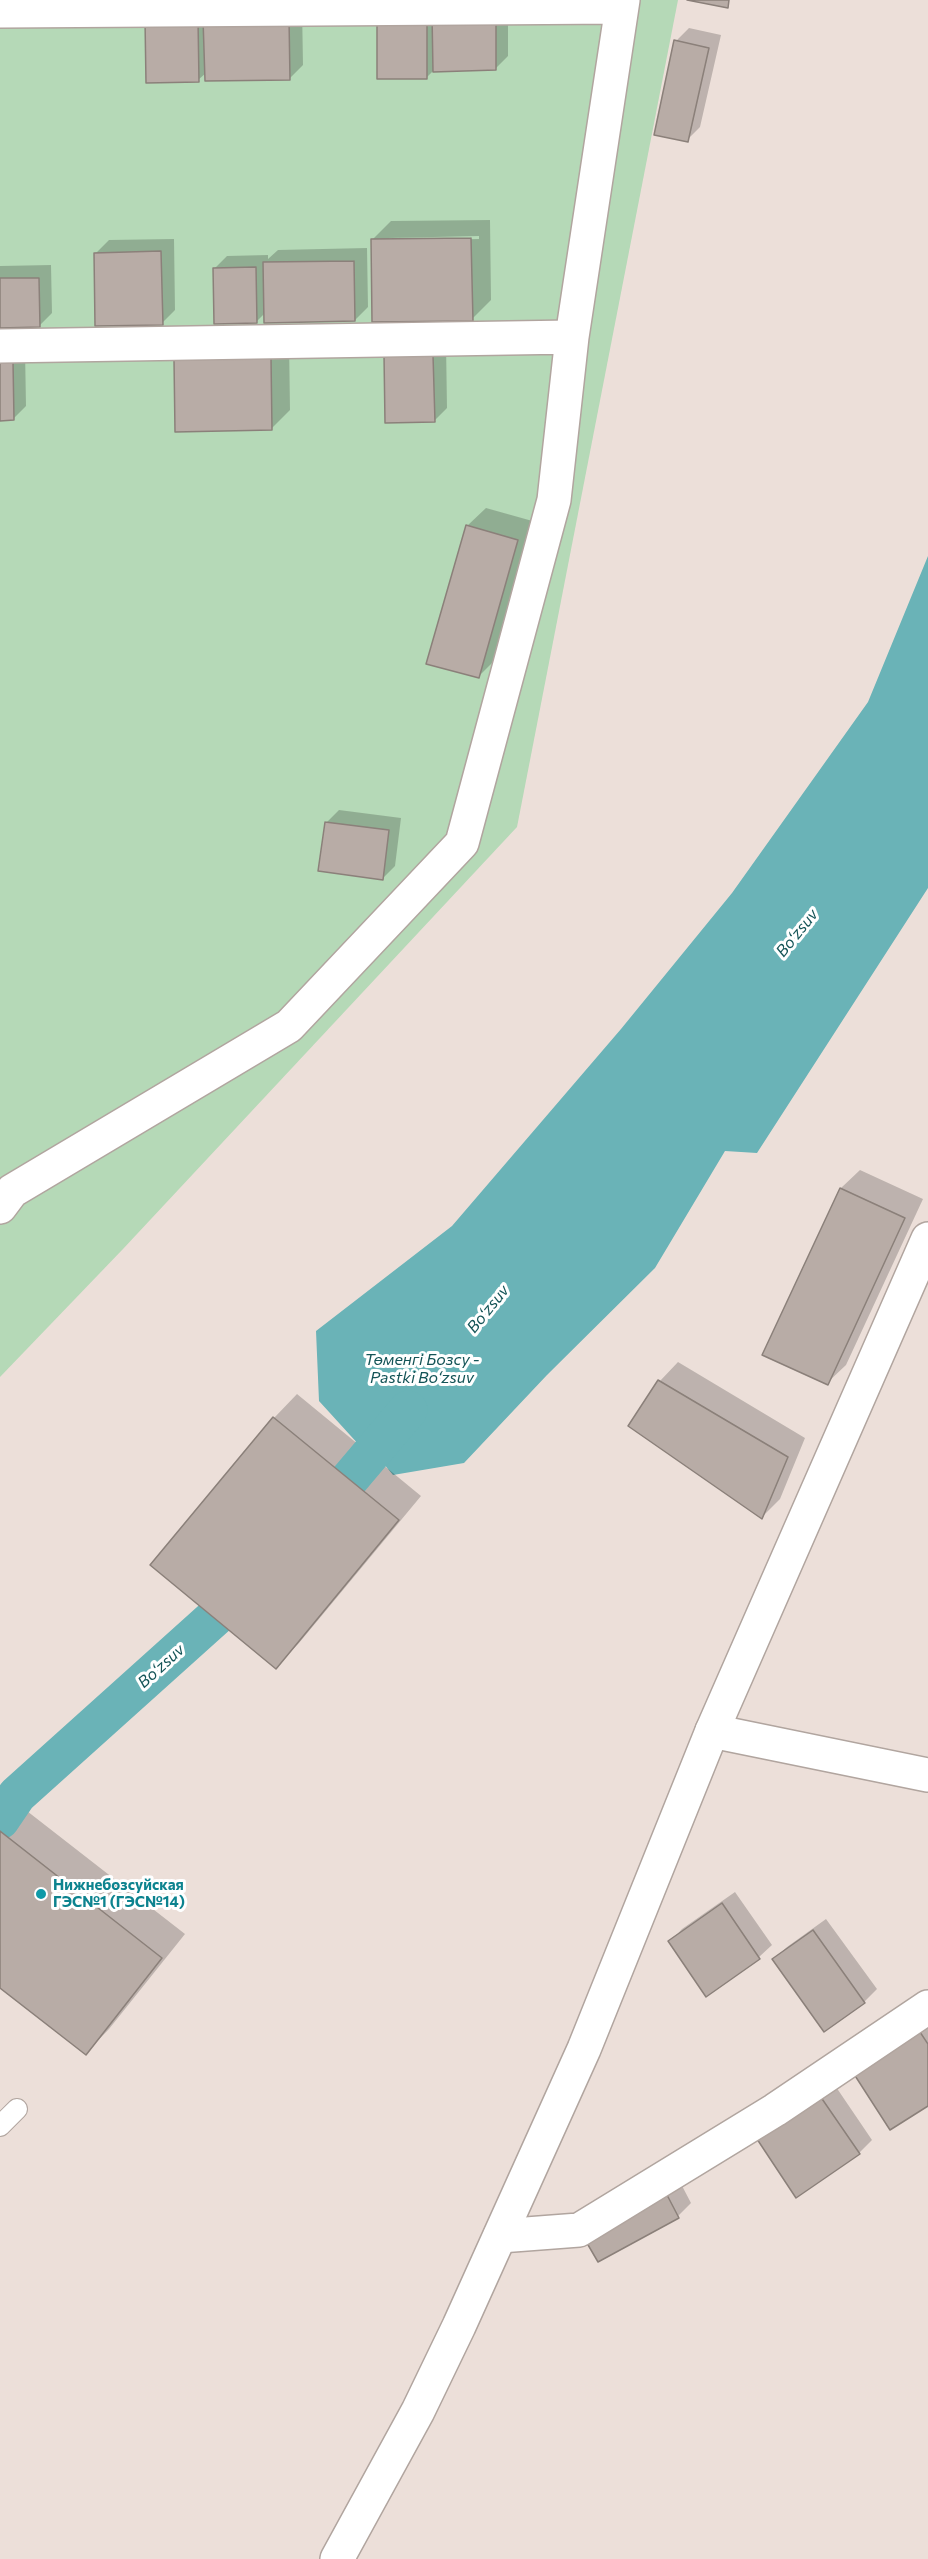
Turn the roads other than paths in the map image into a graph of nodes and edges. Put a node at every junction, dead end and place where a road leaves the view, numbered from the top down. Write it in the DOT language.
graph roads {
  1 [pos="622,4"];
  2 [pos="0,11"];
  3 [pos="572,337"];
  4 [pos="0,346"];
  5 [pos="0,1207"];
  6 [pos="928,1239"];
  7 [pos="712,1731"];
  8 [pos="928,1775"];
  9 [pos="928,2007"];
  10 [pos="17,2109"];
  11 [pos="0,2126"];
  12 [pos="500,2236"];
  13 [pos="337,2559"];
  1 -- 2 [label="street"];
  1 -- 3 [label="street"];
  3 -- 4 [label="street"];
  3 -- 5 [label="street"];
  6 -- 7 [label="street"];
  7 -- 8 [label="street"];
  7 -- 12 [label="street"];
  9 -- 12 [label="street"];
  10 -- 11 [label="lane"];
  12 -- 13 [label="street"];
}
